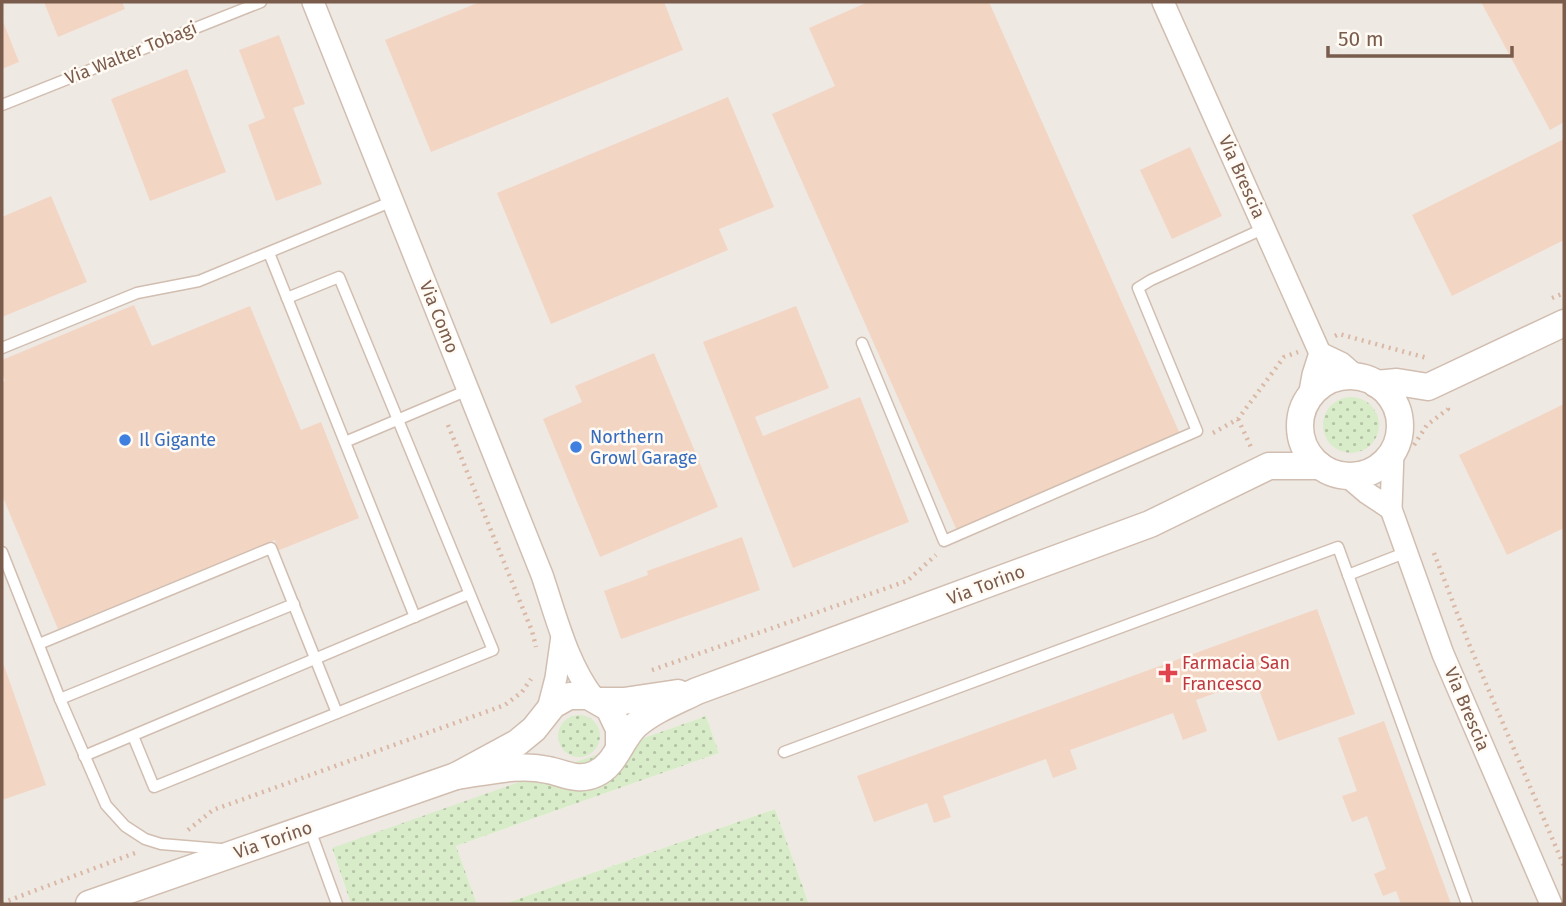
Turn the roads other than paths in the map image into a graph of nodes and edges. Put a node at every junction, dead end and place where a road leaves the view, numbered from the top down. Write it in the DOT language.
graph roads {
  1 [pos="261,2"];
  2 [pos="313,2"];
  3 [pos="1163,2"];
  4 [pos="2,105"];
  5 [pos="393,201"];
  6 [pos="1265,228"];
  7 [pos="269,253"];
  8 [pos="287,298"];
  9 [pos="1564,323"];
  10 [pos="862,343"];
  11 [pos="2,348"];
  12 [pos="1318,349"];
  13 [pos="1366,381"];
  14 [pos="1433,385"];
  15 [pos="468,390"];
  16 [pos="1309,397"];
  17 [pos="398,420"];
  18 [pos="1300,423"];
  19 [pos="345,442"];
  20 [pos="1402,443"];
  21 [pos="1269,466"];
  22 [pos="1320,466"];
  23 [pos="1347,476"];
  24 [pos="1391,509"];
  25 [pos="2,552"];
  26 [pos="1407,552"];
  27 [pos="1348,575"];
  28 [pos="469,594"];
  29 [pos="294,604"];
  30 [pos="415,617"];
  31 [pos="562,634"];
  32 [pos="39,644"];
  33 [pos="316,659"];
  34 [pos="697,691"];
  35 [pos="61,699"];
  36 [pos="596,699"];
  37 [pos="337,713"];
  38 [pos="545,714"];
  39 [pos="133,736"];
  40 [pos="619,746"];
  41 [pos="784,752"];
  42 [pos="84,756"];
  43 [pos="559,773"];
  44 [pos="456,776"];
  45 [pos="309,827"];
  46 [pos="240,851"];
  47 [pos="89,904"];
  48 [pos="337,904"];
  49 [pos="1467,904"];
  50 [pos="1551,904"];
  1 -- 4 [label="lane, Via Walter Tobagi"];
  2 -- 5 [label="street, Via Como"];
  3 -- 6 [label="street, Via Brescia"];
  5 -- 7 [label="lane"];
  5 -- 15 [label="street, Via Como"];
  6 -- 10 [label="lane"];
  6 -- 12 [label="street, Via Brescia"];
  7 -- 8 [label="lane"];
  7 -- 11 [label="lane"];
  8 -- 17 [label="lane"];
  8 -- 19 [label="lane"];
  9 -- 14 [label="street"];
  12 -- 13 [label="street"];
  12 -- 16 [label="street"];
  13 -- 14 [label="street"];
  13 -- 16 [label="street"];
  13 -- 20 [label="street"];
  14 -- 20 [label="street"];
  15 -- 17 [label="lane"];
  15 -- 31 [label="street, Via Como"];
  16 -- 18 [label="street, Via Torino"];
  17 -- 19 [label="lane"];
  17 -- 28 [label="lane"];
  18 -- 21 [label="street, Via Torino"];
  18 -- 22 [label="street"];
  19 -- 30 [label="lane"];
  20 -- 23 [label="street"];
  20 -- 24 [label="street, Via Brescia"];
  21 -- 22 [label="street, Via Torino"];
  21 -- 34 [label="street, Via Torino"];
  22 -- 23 [label="street, Via Torino"];
  23 -- 24 [label="street"];
  24 -- 26 [label="street, Via Brescia"];
  25 -- 32 [label="lane"];
  26 -- 27 [label="lane"];
  26 -- 50 [label="street, Via Brescia"];
  27 -- 41 [label="lane"];
  27 -- 49 [label="lane"];
  28 -- 30 [label="lane"];
  28 -- 37 [label="lane"];
  29 -- 32 [label="lane"];
  29 -- 33 [label="lane"];
  29 -- 35 [label="lane"];
  30 -- 33 [label="lane"];
  31 -- 36 [label="street, Via Como"];
  31 -- 38 [label="street, Via Como"];
  32 -- 35 [label="lane"];
  33 -- 37 [label="lane"];
  33 -- 39 [label="lane"];
  34 -- 36 [label="street, Via Torino"];
  34 -- 40 [label="street, Via Torino"];
  35 -- 42 [label="lane"];
  36 -- 38 [label="street, Via Torino"];
  36 -- 40 [label="street"];
  37 -- 39 [label="lane"];
  38 -- 43 [label="street"];
  38 -- 44 [label="street, Via Torino"];
  39 -- 42 [label="lane"];
  40 -- 43 [label="street, Via Torino"];
  42 -- 46 [label="lane"];
  43 -- 44 [label="street, Via Torino"];
  44 -- 45 [label="street, Via Torino"];
  45 -- 46 [label="street, Via Torino"];
  45 -- 48 [label="lane"];
  46 -- 47 [label="street, Via Torino"];
}
